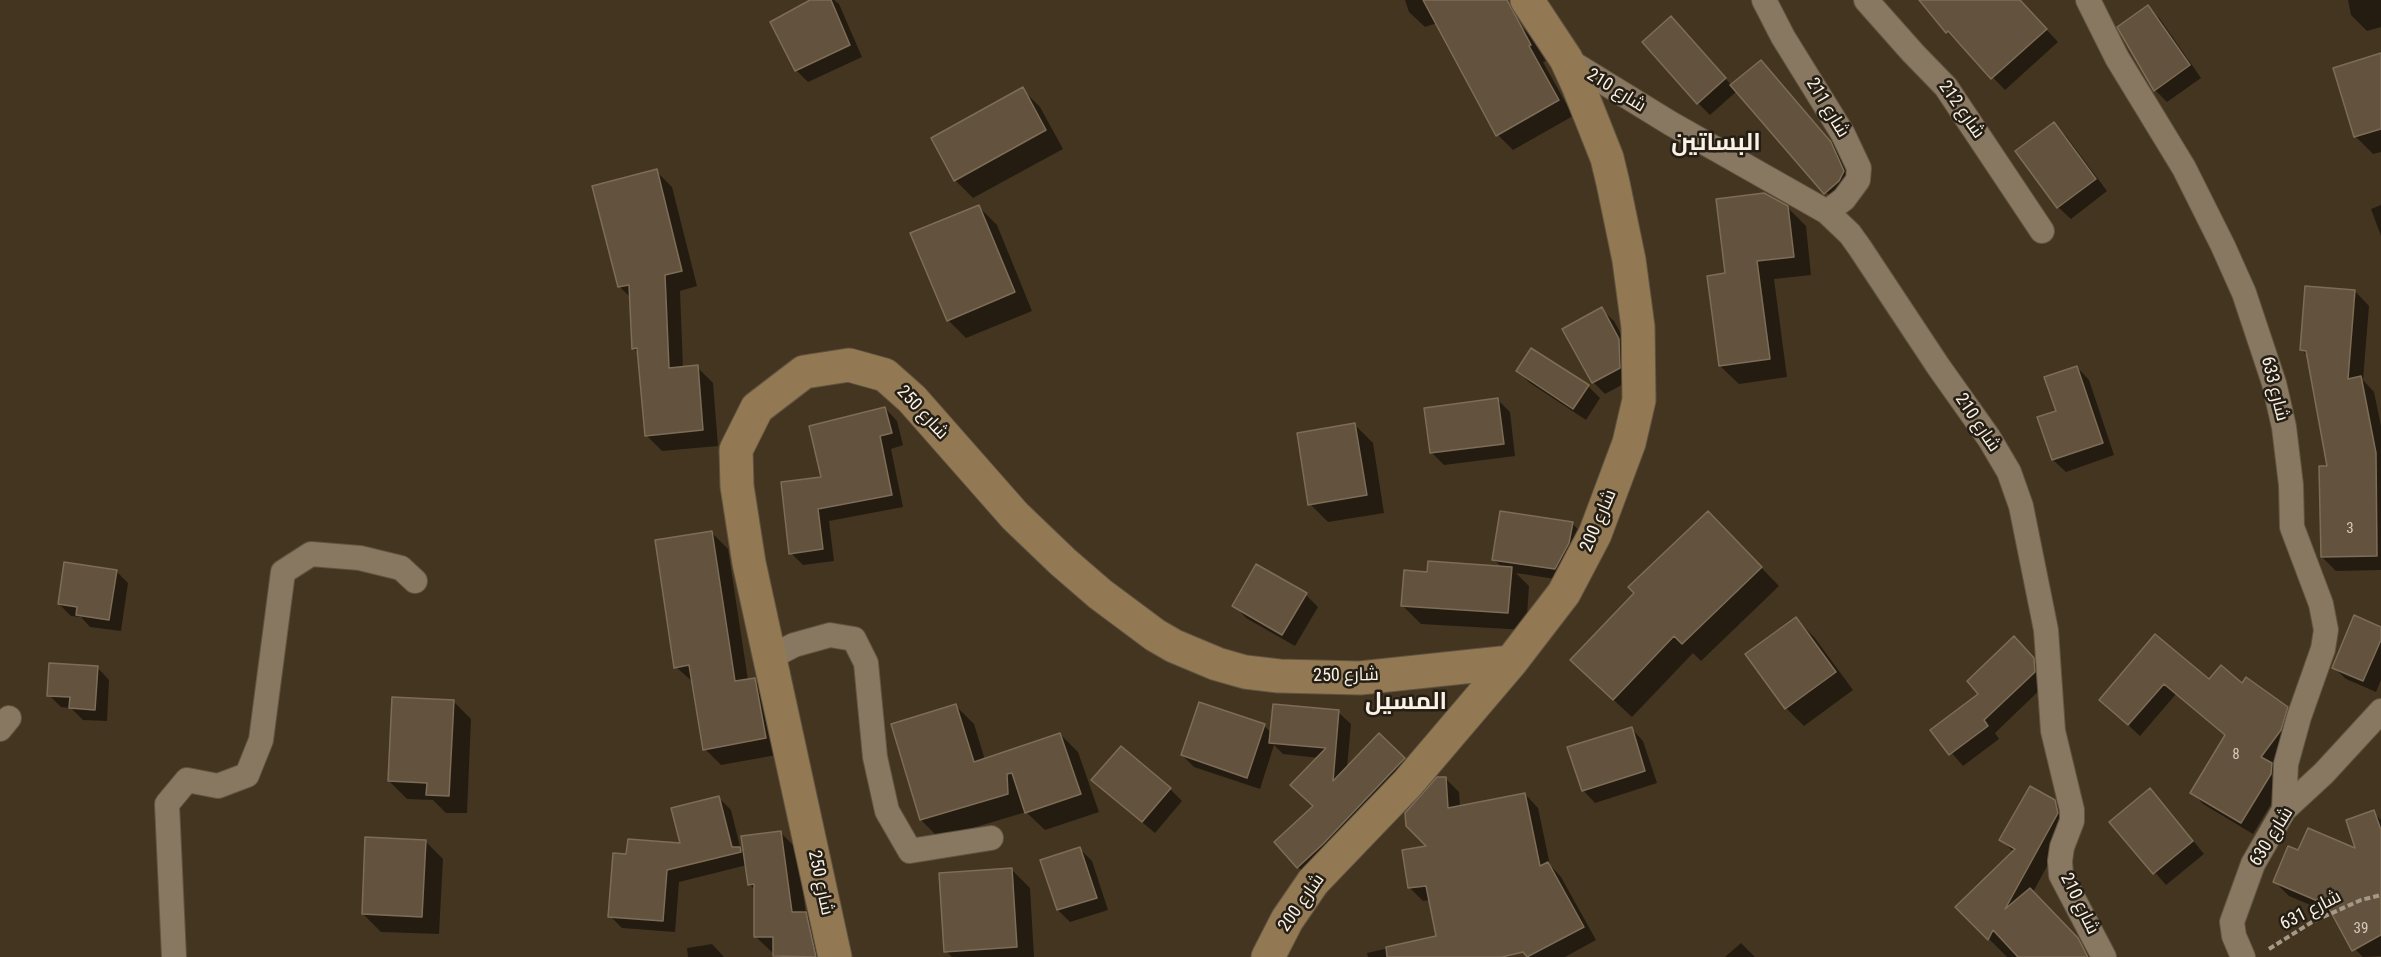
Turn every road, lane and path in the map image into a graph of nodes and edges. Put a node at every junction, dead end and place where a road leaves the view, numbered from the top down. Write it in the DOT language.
graph roads {
  1 [pos="1527,0"];
  2 [pos="1764,0"];
  3 [pos="1866,0"];
  4 [pos="2088,0"];
  5 [pos="1566,59"];
  6 [pos="1827,212"];
  7 [pos="2042,231"];
  8 [pos="415,581"];
  9 [pos="771,657"];
  10 [pos="1511,662"];
  11 [pos="2381,711"];
  12 [pos="2284,810"];
  13 [pos="991,838"];
  14 [pos="2381,895"];
  15 [pos="2254,954"];
  16 [pos="174,957"];
  17 [pos="836,957"];
  18 [pos="1268,957"];
  19 [pos="2104,957"];
  1 -- 5 [label="main road, شارع 200"];
  2 -- 6 [label="street, شارع 211"];
  3 -- 7 [label="street, شارع 212"];
  4 -- 12 [label="street, شارع 633"];
  5 -- 6 [label="street, شارع 210"];
  5 -- 10 [label="main road, شارع 200"];
  6 -- 19 [label="street, شارع 210"];
  8 -- 16 [label="street"];
  9 -- 10 [label="main road, شارع 250"];
  9 -- 13 [label="street"];
  9 -- 17 [label="main road, شارع 250"];
  10 -- 18 [label="main road, شارع 200"];
  11 -- 12 [label="street, شارع 630"];
  12 -- 15 [label="street, شارع 630"];
  14 -- 15 [label="path, شارع 631"];
}
